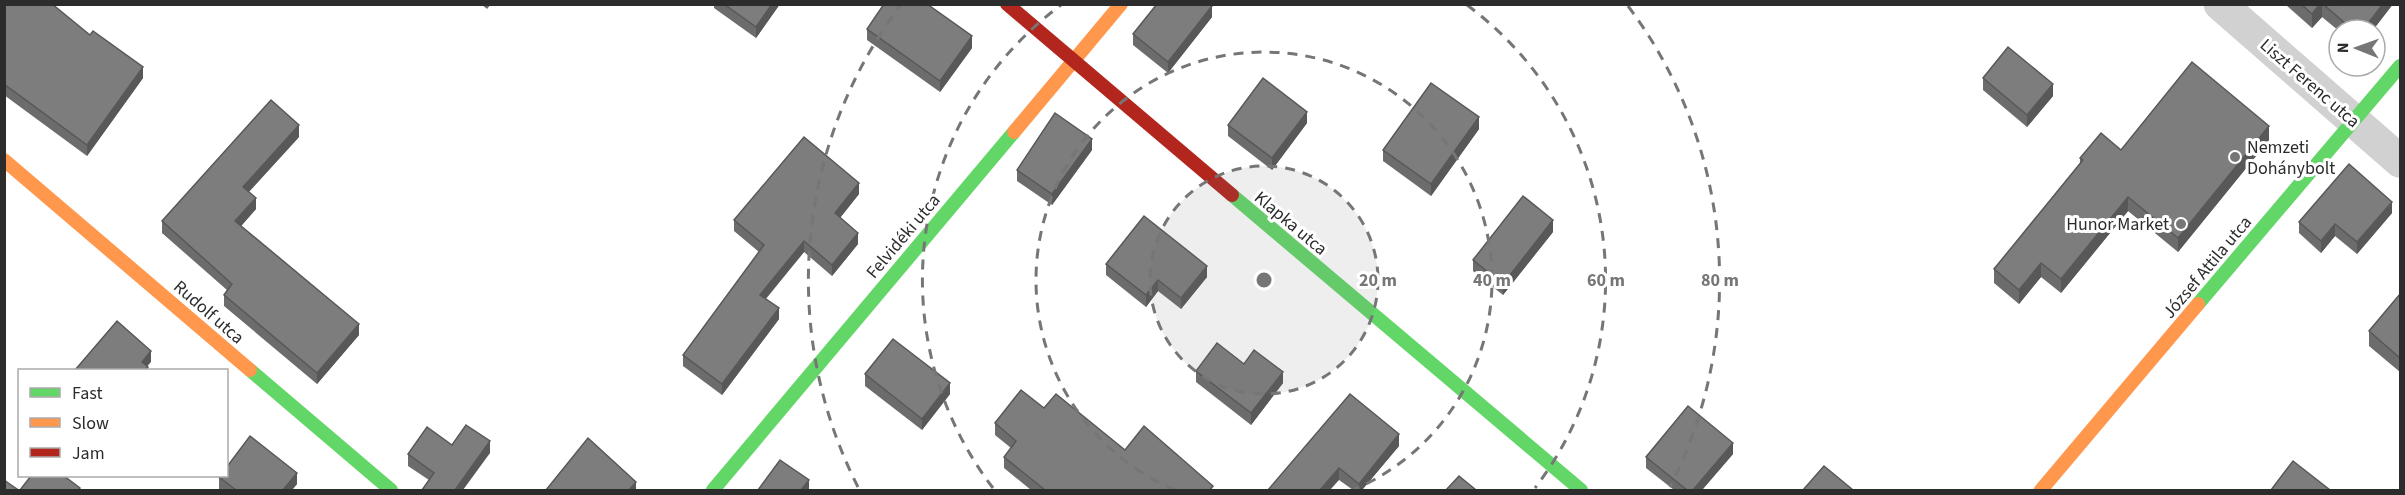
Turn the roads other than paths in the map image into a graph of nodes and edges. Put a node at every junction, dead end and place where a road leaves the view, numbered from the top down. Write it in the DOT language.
graph roads {
  1 [pos="1007,4"];
  2 [pos="1121,4"];
  3 [pos="2220,4"];
  4 [pos="1073,61"];
  5 [pos="2400,66"];
  6 [pos="2355,122"];
  7 [pos="4,160"];
  8 [pos="2400,161"];
  9 [pos="391,490"];
  10 [pos="713,490"];
  11 [pos="1581,490"];
  12 [pos="2041,490"];
  1 -- 4 [label="street, Klapka utca"];
  2 -- 4 [label="street, Felvidéki utca"];
  3 -- 6 [label="street, Liszt Ferenc utca"];
  4 -- 10 [label="street, Felvidéki utca"];
  4 -- 11 [label="street, Klapka utca"];
  5 -- 6 [label="street, József Attila utca"];
  6 -- 8 [label="street, Liszt Ferenc utca"];
  6 -- 12 [label="street, József Attila utca"];
  7 -- 9 [label="street, Rudolf utca"];
}
